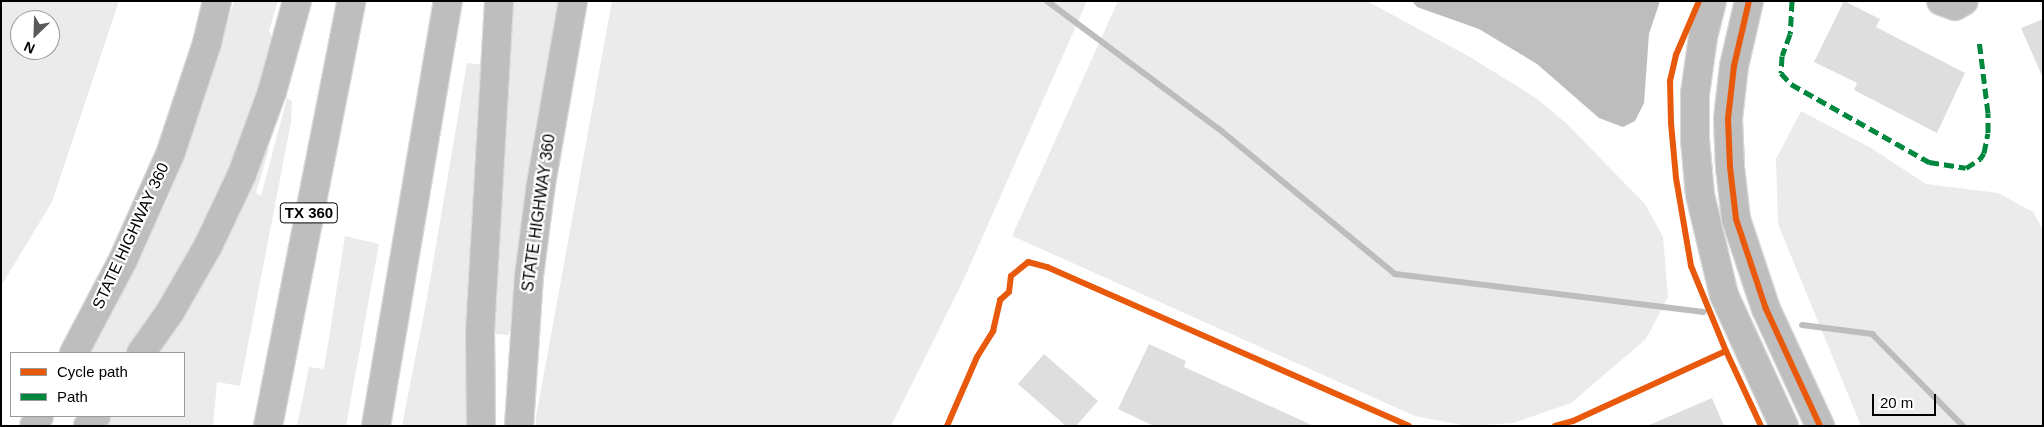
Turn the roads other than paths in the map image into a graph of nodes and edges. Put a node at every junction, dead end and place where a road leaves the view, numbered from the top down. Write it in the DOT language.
graph roads {
  1 [pos="217,1"];
  2 [pos="297,1"];
  3 [pos="350,1"];
  4 [pos="448,1"];
  5 [pos="498,1"];
  6 [pos="573,1"];
  7 [pos="1712,1"];
  8 [pos="1749,1"];
  9 [pos="1940,1"];
  10 [pos="1964,1"];
  11 [pos="75,352"];
  12 [pos="141,352"];
  13 [pos="268,426"];
  14 [pos="376,426"];
  15 [pos="482,426"];
  16 [pos="518,426"];
  17 [pos="1784,426"];
  18 [pos="1820,426"];
  1 -- 11 [label="main road, STATE HIGHWAY 360"];
  2 -- 12 [label="main road"];
  3 -- 13 [label="main road, TX 360"];
  4 -- 14 [label="main road"];
  5 -- 15 [label="main road"];
  6 -- 16 [label="main road, STATE HIGHWAY 360"];
  7 -- 17 [label="main road"];
  8 -- 18 [label="main road"];
  9 -- 10 [label="main road"];
}
